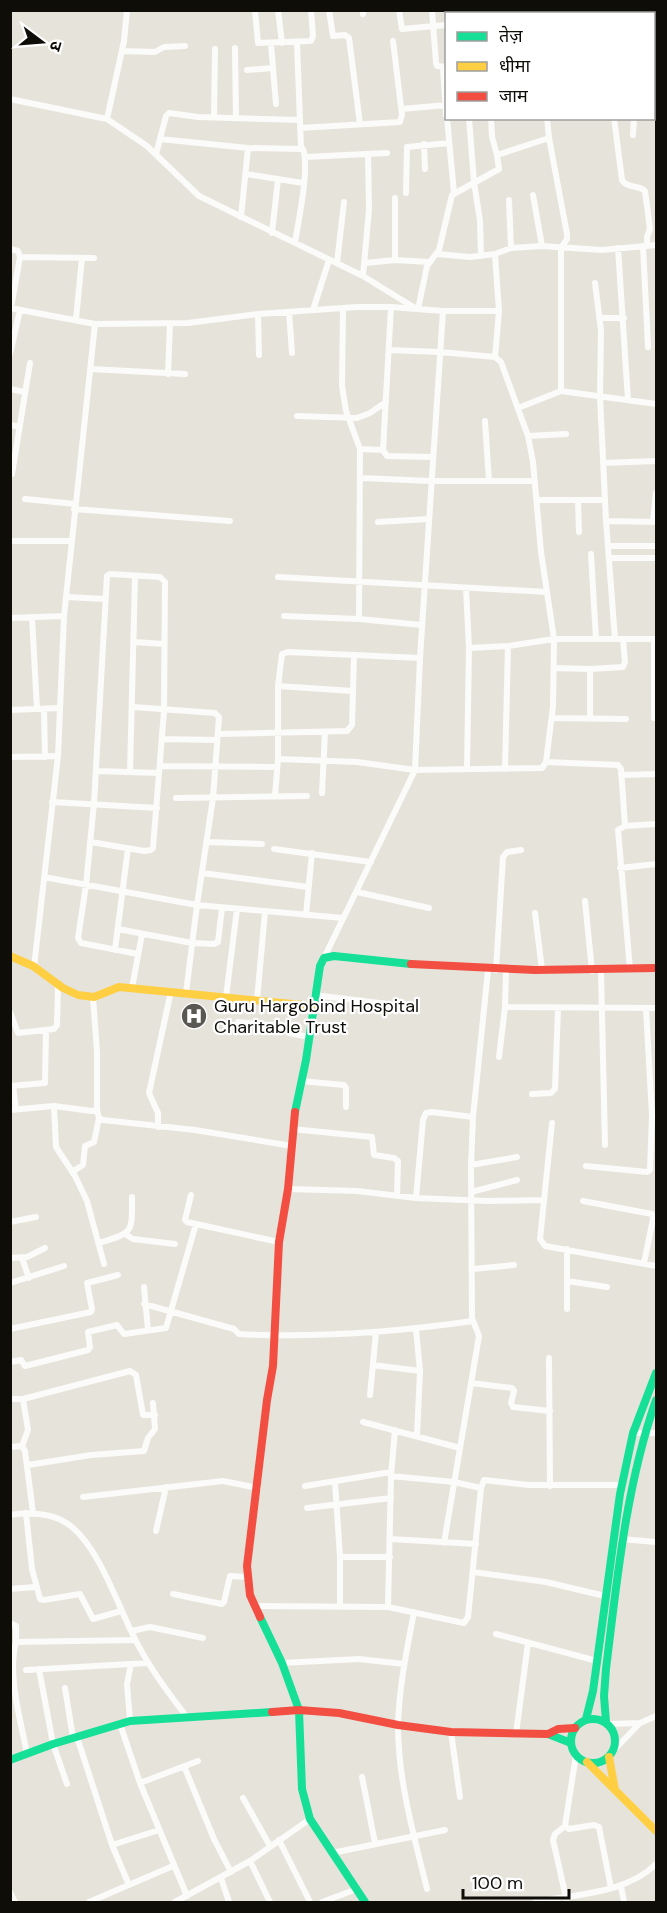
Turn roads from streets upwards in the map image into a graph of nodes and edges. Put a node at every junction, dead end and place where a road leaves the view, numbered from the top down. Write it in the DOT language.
graph roads {
  1 [pos="127,10"];
  2 [pos="255,10"];
  3 [pos="278,10"];
  4 [pos="310,10"];
  5 [pos="330,10"];
  6 [pos="399,10"];
  7 [pos="432,10"];
  8 [pos="445,25"];
  9 [pos="433,26"];
  10 [pos="393,41"];
  11 [pos="297,42"];
  12 [pos="282,43"];
  13 [pos="271,44"];
  14 [pos="185,46"];
  15 [pos="235,48"];
  16 [pos="215,49"];
  17 [pos="122,51"];
  18 [pos="445,67"];
  19 [pos="273,68"];
  20 [pos="247,70"];
  21 [pos="10,99"];
  22 [pos="276,104"];
  23 [pos="445,105"];
  24 [pos="402,109"];
  25 [pos="214,117"];
  26 [pos="106,118"];
  27 [pos="236,118"];
  28 [pos="300,120"];
  29 [pos="447,120"];
  30 [pos="469,120"];
  31 [pos="492,120"];
  32 [pos="547,120"];
  33 [pos="614,120"];
  34 [pos="634,120"];
  35 [pos="360,124"];
  36 [pos="300,128"];
  37 [pos="633,135"];
  38 [pos="549,138"];
  39 [pos="160,139"];
  40 [pos="449,142"];
  41 [pos="424,144"];
  42 [pos="248,148"];
  43 [pos="301,148"];
  44 [pos="387,153"];
  45 [pos="156,154"];
  46 [pos="368,154"];
  47 [pos="497,154"];
  48 [pos="304,157"];
  49 [pos="425,169"];
  50 [pos="246,174"];
  51 [pos="279,179"];
  52 [pos="474,182"];
  53 [pos="303,183"];
  54 [pos="406,193"];
  55 [pos="454,193"];
  56 [pos="533,195"];
  57 [pos="395,198"];
  58 [pos="509,200"];
  59 [pos="344,202"];
  60 [pos="241,217"];
  61 [pos="272,233"];
  62 [pos="295,243"];
  63 [pos="657,245"];
  64 [pos="542,246"];
  65 [pos="645,246"];
  66 [pos="561,248"];
  67 [pos="618,248"];
  68 [pos="10,249"];
  69 [pos="511,249"];
  70 [pos="437,254"];
  71 [pos="495,254"];
  72 [pos="481,256"];
  73 [pos="20,257"];
  74 [pos="82,258"];
  75 [pos="94,258"];
  76 [pos="329,260"];
  77 [pos="395,260"];
  78 [pos="429,262"];
  79 [pos="337,263"];
  80 [pos="365,263"];
  81 [pos="363,276"];
  82 [pos="596,283"];
  83 [pos="391,307"];
  84 [pos="11,308"];
  85 [pos="343,308"];
  86 [pos="313,309"];
  87 [pos="417,309"];
  88 [pos="20,310"];
  89 [pos="499,311"];
  90 [pos="289,312"];
  91 [pos="443,312"];
  92 [pos="258,315"];
  93 [pos="599,318"];
  94 [pos="624,318"];
  95 [pos="76,319"];
  96 [pos="95,324"];
  97 [pos="170,324"];
  98 [pos="648,347"];
  99 [pos="390,350"];
  100 [pos="440,352"];
  101 [pos="292,353"];
  102 [pos="10,354"];
  103 [pos="260,355"];
  104 [pos="495,357"];
  105 [pos="30,363"];
  106 [pos="91,369"];
  107 [pos="168,374"];
  108 [pos="185,374"];
  109 [pos="10,389"];
  110 [pos="561,391"];
  111 [pos="25,392"];
  112 [pos="600,396"];
  113 [pos="628,400"];
  114 [pos="386,402"];
  115 [pos="657,404"];
  116 [pos="518,408"];
  117 [pos="297,416"];
  118 [pos="349,419"];
  119 [pos="485,421"];
  120 [pos="10,425"];
  121 [pos="20,427"];
  122 [pos="566,434"];
  123 [pos="528,436"];
  124 [pos="360,449"];
  125 [pos="383,450"];
  126 [pos="433,457"];
  127 [pos="13,458"];
  128 [pos="657,461"];
  129 [pos="603,463"];
  130 [pos="12,474"];
  131 [pos="361,478"];
  132 [pos="431,481"];
  133 [pos="489,481"];
  134 [pos="535,481"];
  135 [pos="657,494"];
  136 [pos="25,499"];
  137 [pos="537,500"];
  138 [pos="578,500"];
  139 [pos="605,500"];
  140 [pos="74,506"];
  141 [pos="429,519"];
  142 [pos="230,521"];
  143 [pos="606,521"];
  144 [pos="378,522"];
  145 [pos="655,522"];
  146 [pos="579,532"];
  147 [pos="10,541"];
  148 [pos="72,541"];
  149 [pos="609,546"];
  150 [pos="657,546"];
  151 [pos="591,554"];
  152 [pos="610,558"];
  153 [pos="657,558"];
  154 [pos="135,576"];
  155 [pos="278,577"];
  156 [pos="360,582"];
  157 [pos="424,585"];
  158 [pos="466,588"];
  159 [pos="547,592"];
  160 [pos="67,597"];
  161 [pos="105,598"];
  162 [pos="64,616"];
  163 [pos="284,616"];
  164 [pos="32,617"];
  165 [pos="10,618"];
  166 [pos="359,619"];
  167 [pos="422,625"];
  168 [pos="554,639"];
  169 [pos="596,639"];
  170 [pos="619,639"];
  171 [pos="655,639"];
  172 [pos="134,642"];
  173 [pos="164,644"];
  174 [pos="508,646"];
  175 [pos="469,648"];
  176 [pos="354,656"];
  177 [pos="420,658"];
  178 [pos="554,668"];
  179 [pos="590,669"];
  180 [pos="278,686"];
  181 [pos="352,691"];
  182 [pos="655,696"];
  183 [pos="133,707"];
  184 [pos="60,708"];
  185 [pos="40,709"];
  186 [pos="10,710"];
  187 [pos="164,711"];
  188 [pos="552,718"];
  189 [pos="590,718"];
  190 [pos="654,718"];
  191 [pos="626,719"];
  192 [pos="278,732"];
  193 [pos="326,732"];
  194 [pos="218,737"];
  195 [pos="162,739"];
  196 [pos="58,756"];
  197 [pos="10,757"];
  198 [pos="45,757"];
  199 [pos="278,759"];
  200 [pos="324,760"];
  201 [pos="546,762"];
  202 [pos="216,767"];
  203 [pos="277,767"];
  204 [pos="467,769"];
  205 [pos="505,769"];
  206 [pos="160,770"];
  207 [pos="415,770"];
  208 [pos="96,771"];
  209 [pos="130,772"];
  210 [pos="657,774"];
  211 [pos="621,775"];
  212 [pos="322,793"];
  213 [pos="275,796"];
  214 [pos="307,796"];
  215 [pos="176,798"];
  216 [pos="213,798"];
  217 [pos="52,802"];
  218 [pos="94,803"];
  219 [pos="157,808"];
  220 [pos="657,824"];
  221 [pos="625,826"];
  222 [pos="91,842"];
  223 [pos="207,842"];
  224 [pos="262,844"];
  225 [pos="128,848"];
  226 [pos="274,849"];
  227 [pos="520,850"];
  228 [pos="312,853"];
  229 [pos="371,862"];
  230 [pos="657,864"];
  231 [pos="620,868"];
  232 [pos="202,873"];
  233 [pos="44,877"];
  234 [pos="86,885"];
  235 [pos="308,887"];
  236 [pos="123,892"];
  237 [pos="357,892"];
  238 [pos="585,901"];
  239 [pos="197,905"];
  240 [pos="222,908"];
  241 [pos="429,908"];
  242 [pos="237,909"];
  243 [pos="265,912"];
  244 [pos="535,913"];
  245 [pos="306,915"];
  246 [pos="343,918"];
  247 [pos="118,929"];
  248 [pos="141,934"];
  249 [pos="192,943"];
  250 [pos="115,950"];
  251 [pos="138,954"];
  252 [pos="10,956"];
  253 [pos="324,958"];
  254 [pos="34,967"];
  255 [pos="657,968"];
  256 [pos="630,969"];
  257 [pos="492,970"];
  258 [pos="542,970"];
  259 [pos="506,971"];
  260 [pos="596,971"];
  261 [pos="58,985"];
  262 [pos="132,988"];
  263 [pos="171,991"];
  264 [pos="186,993"];
  265 [pos="314,995"];
  266 [pos="93,997"];
  267 [pos="226,997"];
  268 [pos="256,1000"];
  269 [pos="313,1006"];
  270 [pos="412,1007"];
  271 [pos="505,1007"];
  272 [pos="657,1008"];
  273 [pos="558,1009"];
  274 [pos="603,1009"];
  275 [pos="646,1009"];
  276 [pos="10,1012"];
  277 [pos="238,1022"];
  278 [pos="46,1031"];
  279 [pos="309,1037"];
  280 [pos="498,1057"];
  281 [pos="301,1081"];
  282 [pos="12,1086"];
  283 [pos="532,1094"];
  284 [pos="54,1106"];
  285 [pos="346,1107"];
  286 [pos="13,1110"];
  287 [pos="97,1110"];
  288 [pos="473,1117"];
  289 [pos="99,1118"];
  290 [pos="552,1123"];
  291 [pos="158,1127"];
  292 [pos="292,1130"];
  293 [pos="605,1145"];
  294 [pos="292,1146"];
  295 [pos="517,1157"];
  296 [pos="471,1165"];
  297 [pos="586,1166"];
  298 [pos="72,1172"];
  299 [pos="517,1180"];
  300 [pos="288,1189"];
  301 [pos="471,1192"];
  302 [pos="191,1195"];
  303 [pos="397,1196"];
  304 [pos="132,1197"];
  305 [pos="416,1198"];
  306 [pos="472,1200"];
  307 [pos="544,1200"];
  308 [pos="583,1201"];
  309 [pos="36,1218"];
  310 [pos="10,1222"];
  311 [pos="196,1224"];
  312 [pos="125,1234"];
  313 [pos="279,1242"];
  314 [pos="99,1243"];
  315 [pos="175,1244"];
  316 [pos="45,1248"];
  317 [pos="567,1249"];
  318 [pos="10,1258"];
  319 [pos="22,1258"];
  320 [pos="644,1263"];
  321 [pos="104,1264"];
  322 [pos="514,1265"];
  323 [pos="64,1266"];
  324 [pos="657,1266"];
  325 [pos="473,1269"];
  326 [pos="118,1275"];
  327 [pos="28,1278"];
  328 [pos="567,1281"];
  329 [pos="10,1283"];
  330 [pos="144,1287"];
  331 [pos="607,1287"];
  332 [pos="144,1304"];
  333 [pos="171,1310"];
  334 [pos="567,1310"];
  335 [pos="473,1321"];
  336 [pos="10,1329"];
  337 [pos="416,1329"];
  338 [pos="148,1330"];
  339 [pos="376,1332"];
  340 [pos="275,1335"];
  341 [pos="549,1358"];
  342 [pos="10,1362"];
  343 [pos="373,1365"];
  344 [pos="420,1371"];
  345 [pos="657,1373"];
  346 [pos="471,1383"];
  347 [pos="370,1395"];
  348 [pos="10,1399"];
  349 [pos="23,1399"];
  350 [pos="657,1400"];
  351 [pos="153,1403"];
  352 [pos="549,1411"];
  353 [pos="155,1415"];
  354 [pos="363,1422"];
  355 [pos="395,1430"];
  356 [pos="633,1432"];
  357 [pos="645,1433"];
  358 [pos="657,1433"];
  359 [pos="417,1436"];
  360 [pos="22,1446"];
  361 [pos="10,1447"];
  362 [pos="460,1448"];
  363 [pos="28,1465"];
  364 [pos="391,1474"];
  365 [pos="335,1482"];
  366 [pos="453,1482"];
  367 [pos="622,1485"];
  368 [pos="306,1486"];
  369 [pos="550,1486"];
  370 [pos="166,1487"];
  371 [pos="258,1488"];
  372 [pos="481,1488"];
  373 [pos="82,1497"];
  374 [pos="391,1498"];
  375 [pos="337,1504"];
  376 [pos="307,1508"];
  377 [pos="30,1513"];
  378 [pos="10,1515"];
  379 [pos="156,1531"];
  380 [pos="390,1539"];
  381 [pos="613,1539"];
  382 [pos="623,1539"];
  383 [pos="657,1542"];
  384 [pos="444,1543"];
  385 [pos="477,1544"];
  386 [pos="340,1557"];
  387 [pos="390,1557"];
  388 [pos="473,1572"];
  389 [pos="247,1577"];
  390 [pos="35,1587"];
  391 [pos="10,1589"];
  392 [pos="173,1594"];
  393 [pos="605,1596"];
  394 [pos="255,1606"];
  395 [pos="340,1606"];
  396 [pos="388,1607"];
  397 [pos="121,1611"];
  398 [pos="414,1612"];
  399 [pos="10,1623"];
  400 [pos="131,1631"];
  401 [pos="496,1634"];
  402 [pos="203,1638"];
  403 [pos="135,1640"];
  404 [pos="16,1642"];
  405 [pos="528,1643"];
  406 [pos="597,1661"];
  407 [pos="148,1663"];
  408 [pos="282,1663"];
  409 [pos="131,1664"];
  410 [pos="404,1664"];
  411 [pos="39,1669"];
  412 [pos="26,1670"];
  413 [pos="12,1674"];
  414 [pos="65,1688"];
  415 [pos="299,1710"];
  416 [pos="186,1716"];
  417 [pos="657,1716"];
  418 [pos="586,1719"];
  419 [pos="130,1720"];
  420 [pos="607,1723"];
  421 [pos="640,1723"];
  422 [pos="120,1724"];
  423 [pos="398,1725"];
  424 [pos="575,1728"];
  425 [pos="451,1732"];
  426 [pos="516,1734"];
  427 [pos="548,1734"];
  428 [pos="75,1737"];
  429 [pos="571,1743"];
  430 [pos="52,1744"];
  431 [pos="27,1754"];
  432 [pos="611,1754"];
  433 [pos="576,1755"];
  434 [pos="10,1760"];
  435 [pos="198,1761"];
  436 [pos="587,1762"];
  437 [pos="184,1766"];
  438 [pos="362,1777"];
  439 [pos="140,1783"];
  440 [pos="67,1784"];
  441 [pos="615,1790"];
  442 [pos="460,1797"];
  443 [pos="243,1798"];
  444 [pos="310,1819"];
  445 [pos="565,1826"];
  446 [pos="159,1830"];
  447 [pos="445,1830"];
  448 [pos="657,1831"];
  449 [pos="414,1835"];
  450 [pos="279,1840"];
  451 [pos="375,1843"];
  452 [pos="112,1845"];
  453 [pos="270,1846"];
  454 [pos="332,1853"];
  455 [pos="250,1861"];
  456 [pos="657,1864"];
  457 [pos="173,1866"];
  458 [pos="231,1872"];
  459 [pos="221,1878"];
  460 [pos="129,1885"];
  461 [pos="621,1886"];
  462 [pos="357,1888"];
  463 [pos="611,1888"];
  464 [pos="427,1889"];
  465 [pos="186,1899"];
  466 [pos="566,1899"];
  467 [pos="89,1902"];
  468 [pos="175,1902"];
  469 [pos="229,1902"];
  470 [pos="270,1902"];
  471 [pos="310,1902"];
  472 [pos="322,1902"];
  473 [pos="365,1902"];
  474 [pos="535,1902"];
  475 [pos="624,1902"];
  1 -- 17 [label="street"];
  2 -- 13 [label="street"];
  3 -- 12 [label="street"];
  4 -- 11 [label="street"];
  5 -- 35 [label="street"];
  6 -- 9 [label="street"];
  7 -- 9 [label="street"];
  8 -- 9 [label="street"];
  9 -- 18 [label="street"];
  10 -- 24 [label="street"];
  11 -- 12 [label="street"];
  11 -- 28 [label="street"];
  12 -- 13 [label="street"];
  13 -- 19 [label="street"];
  14 -- 17 [label="street"];
  15 -- 27 [label="street"];
  16 -- 25 [label="street"];
  17 -- 26 [label="street"];
  19 -- 20 [label="street"];
  19 -- 22 [label="street"];
  21 -- 26 [label="street"];
  23 -- 24 [label="street"];
  24 -- 35 [label="street"];
  25 -- 27 [label="street"];
  25 -- 39 [label="street"];
  26 -- 45 [label="street"];
  27 -- 28 [label="street"];
  28 -- 36 [label="street"];
  29 -- 40 [label="street"];
  30 -- 52 [label="street"];
  31 -- 47 [label="street"];
  32 -- 38 [label="street"];
  33 -- 65 [label="street"];
  34 -- 37 [label="street"];
  35 -- 36 [label="street"];
  36 -- 43 [label="street"];
  38 -- 47 [label="street"];
  38 -- 66 [label="street"];
  39 -- 42 [label="street"];
  39 -- 45 [label="street"];
  40 -- 41 [label="street"];
  40 -- 55 [label="street"];
  41 -- 49 [label="street"];
  41 -- 54 [label="street"];
  42 -- 43 [label="street"];
  42 -- 50 [label="street"];
  43 -- 48 [label="street"];
  44 -- 46 [label="street"];
  45 -- 60 [label="street"];
  46 -- 48 [label="street"];
  46 -- 80 [label="street"];
  47 -- 52 [label="street"];
  48 -- 53 [label="street"];
  50 -- 51 [label="street"];
  50 -- 60 [label="street"];
  51 -- 53 [label="street"];
  51 -- 61 [label="street"];
  52 -- 55 [label="street"];
  52 -- 72 [label="street"];
  53 -- 62 [label="street"];
  55 -- 70 [label="street"];
  56 -- 64 [label="street"];
  57 -- 77 [label="street"];
  58 -- 69 [label="street"];
  59 -- 79 [label="street"];
  60 -- 61 [label="street"];
  61 -- 62 [label="street"];
  62 -- 76 [label="street"];
  63 -- 65 [label="street"];
  64 -- 66 [label="street"];
  64 -- 69 [label="street"];
  65 -- 67 [label="street"];
  65 -- 98 [label="street"];
  66 -- 67 [label="street"];
  66 -- 110 [label="street"];
  67 -- 94 [label="street"];
  68 -- 73 [label="street"];
  69 -- 71 [label="street"];
  70 -- 72 [label="street"];
  70 -- 78 [label="street"];
  71 -- 72 [label="street"];
  71 -- 89 [label="street"];
  73 -- 74 [label="street"];
  73 -- 84 [label="street"];
  74 -- 75 [label="street"];
  74 -- 95 [label="street"];
  76 -- 79 [label="street"];
  76 -- 86 [label="street"];
  77 -- 78 [label="street"];
  77 -- 80 [label="street"];
  78 -- 87 [label="street"];
  79 -- 81 [label="street"];
  80 -- 81 [label="street"];
  81 -- 87 [label="street"];
  82 -- 93 [label="street"];
  83 -- 85 [label="street"];
  83 -- 87 [label="street"];
  83 -- 99 [label="street"];
  84 -- 88 [label="street"];
  85 -- 86 [label="street"];
  85 -- 118 [label="street"];
  86 -- 90 [label="street"];
  87 -- 91 [label="street"];
  88 -- 95 [label="street"];
  88 -- 102 [label="street"];
  89 -- 91 [label="street"];
  89 -- 104 [label="street"];
  90 -- 92 [label="street"];
  90 -- 101 [label="street"];
  91 -- 100 [label="street"];
  92 -- 97 [label="street"];
  92 -- 103 [label="street"];
  93 -- 94 [label="street"];
  93 -- 112 [label="street"];
  94 -- 113 [label="street"];
  95 -- 96 [label="street"];
  96 -- 97 [label="street"];
  96 -- 106 [label="street"];
  97 -- 107 [label="street"];
  99 -- 100 [label="street"];
  99 -- 114 [label="street"];
  100 -- 104 [label="street"];
  100 -- 126 [label="street"];
  104 -- 116 [label="street"];
  105 -- 111 [label="street"];
  106 -- 107 [label="street"];
  106 -- 140 [label="street"];
  107 -- 108 [label="street"];
  109 -- 111 [label="street"];
  110 -- 112 [label="street"];
  110 -- 116 [label="street"];
  111 -- 121 [label="street"];
  112 -- 113 [label="street"];
  112 -- 129 [label="street"];
  113 -- 115 [label="street"];
  114 -- 118 [label="street"];
  114 -- 125 [label="street"];
  116 -- 123 [label="street"];
  117 -- 118 [label="street"];
  118 -- 124 [label="street"];
  119 -- 133 [label="street"];
  120 -- 121 [label="street"];
  121 -- 127 [label="street"];
  122 -- 123 [label="street"];
  123 -- 134 [label="street"];
  124 -- 125 [label="street"];
  124 -- 131 [label="street"];
  125 -- 126 [label="street"];
  126 -- 132 [label="street"];
  127 -- 130 [label="street"];
  128 -- 129 [label="street"];
  129 -- 139 [label="street"];
  131 -- 132 [label="street"];
  131 -- 156 [label="street"];
  132 -- 133 [label="street"];
  132 -- 141 [label="street"];
  133 -- 134 [label="street"];
  134 -- 137 [label="street"];
  135 -- 145 [label="street"];
  136 -- 140 [label="street"];
  137 -- 138 [label="street"];
  137 -- 159 [label="street"];
  138 -- 139 [label="street"];
  138 -- 146 [label="street"];
  139 -- 143 [label="street"];
  140 -- 142 [label="street"];
  140 -- 148 [label="street"];
  141 -- 144 [label="street"];
  141 -- 157 [label="street"];
  143 -- 145 [label="street"];
  143 -- 149 [label="street"];
  147 -- 148 [label="street"];
  148 -- 160 [label="street"];
  149 -- 150 [label="street"];
  149 -- 152 [label="street"];
  151 -- 169 [label="street"];
  152 -- 153 [label="street"];
  152 -- 170 [label="street"];
  154 -- 161 [label="street"];
  154 -- 172 [label="street"];
  154 -- 173 [label="street"];
  155 -- 156 [label="street"];
  156 -- 157 [label="street"];
  156 -- 166 [label="street"];
  157 -- 158 [label="street"];
  157 -- 167 [label="street"];
  158 -- 159 [label="street"];
  158 -- 175 [label="street"];
  159 -- 168 [label="street"];
  160 -- 161 [label="street"];
  160 -- 162 [label="street"];
  161 -- 208 [label="street"];
  162 -- 164 [label="street"];
  162 -- 184 [label="street"];
  163 -- 166 [label="street"];
  164 -- 165 [label="street"];
  164 -- 185 [label="street"];
  166 -- 167 [label="street"];
  167 -- 177 [label="street"];
  168 -- 169 [label="street"];
  168 -- 174 [label="street"];
  168 -- 178 [label="street"];
  169 -- 170 [label="street"];
  170 -- 171 [label="street"];
  170 -- 179 [label="street"];
  171 -- 182 [label="street"];
  172 -- 173 [label="street"];
  172 -- 183 [label="street"];
  173 -- 187 [label="street"];
  174 -- 175 [label="street"];
  174 -- 205 [label="street"];
  175 -- 204 [label="street"];
  176 -- 177 [label="street"];
  176 -- 180 [label="street"];
  176 -- 181 [label="street"];
  177 -- 207 [label="street"];
  178 -- 179 [label="street"];
  178 -- 188 [label="street"];
  179 -- 189 [label="street"];
  180 -- 181 [label="street"];
  180 -- 192 [label="street"];
  181 -- 193 [label="street"];
  182 -- 190 [label="street"];
  183 -- 187 [label="street"];
  183 -- 209 [label="street"];
  184 -- 185 [label="street"];
  184 -- 196 [label="street"];
  185 -- 186 [label="street"];
  185 -- 198 [label="street"];
  187 -- 194 [label="street"];
  187 -- 195 [label="street"];
  188 -- 189 [label="street"];
  188 -- 201 [label="street"];
  189 -- 191 [label="street"];
  192 -- 193 [label="street"];
  192 -- 194 [label="street"];
  192 -- 199 [label="street"];
  193 -- 200 [label="street"];
  194 -- 195 [label="street"];
  194 -- 202 [label="street"];
  195 -- 206 [label="street"];
  196 -- 198 [label="street"];
  196 -- 217 [label="street"];
  197 -- 198 [label="street"];
  199 -- 200 [label="street"];
  199 -- 203 [label="street"];
  200 -- 207 [label="street"];
  200 -- 212 [label="street"];
  201 -- 205 [label="street"];
  201 -- 211 [label="street"];
  202 -- 203 [label="street"];
  202 -- 206 [label="street"];
  202 -- 216 [label="street"];
  203 -- 213 [label="street"];
  204 -- 205 [label="street"];
  204 -- 207 [label="street"];
  206 -- 209 [label="street"];
  206 -- 219 [label="street"];
  207 -- 229 [label="street"];
  208 -- 209 [label="street"];
  208 -- 218 [label="street"];
  210 -- 211 [label="street"];
  211 -- 221 [label="street"];
  213 -- 214 [label="street"];
  213 -- 216 [label="street"];
  215 -- 216 [label="street"];
  216 -- 223 [label="street"];
  217 -- 218 [label="street"];
  217 -- 233 [label="street"];
  218 -- 219 [label="street"];
  218 -- 222 [label="street"];
  219 -- 225 [label="street"];
  220 -- 221 [label="street"];
  221 -- 231 [label="street"];
  222 -- 225 [label="street"];
  222 -- 234 [label="street"];
  223 -- 224 [label="street"];
  223 -- 232 [label="street"];
  225 -- 236 [label="street"];
  226 -- 228 [label="street"];
  227 -- 257 [label="street"];
  228 -- 229 [label="street"];
  228 -- 235 [label="street"];
  229 -- 237 [label="street"];
  230 -- 231 [label="street"];
  231 -- 256 [label="street"];
  232 -- 235 [label="street"];
  232 -- 239 [label="street"];
  233 -- 234 [label="street"];
  233 -- 254 [label="street"];
  234 -- 236 [label="street"];
  234 -- 250 [label="street"];
  235 -- 245 [label="street"];
  236 -- 239 [label="street"];
  236 -- 247 [label="street"];
  237 -- 241 [label="street"];
  237 -- 246 [label="street"];
  238 -- 260 [label="street"];
  239 -- 240 [label="street"];
  239 -- 249 [label="street"];
  240 -- 242 [label="street"];
  240 -- 249 [label="street"];
  242 -- 243 [label="street"];
  242 -- 267 [label="street"];
  243 -- 245 [label="street"];
  243 -- 268 [label="street"];
  244 -- 258 [label="street"];
  245 -- 246 [label="street"];
  246 -- 253 [label="street"];
  247 -- 248 [label="street"];
  247 -- 250 [label="street"];
  248 -- 249 [label="street"];
  248 -- 251 [label="street"];
  249 -- 264 [label="street"];
  250 -- 251 [label="street"];
  251 -- 262 [label="street"];
  252 -- 254 [label="street"];
  253 -- 257 [label="street"];
  253 -- 265 [label="street"];
  254 -- 261 [label="street"];
  255 -- 256 [label="street"];
  256 -- 260 [label="street"];
  257 -- 259 [label="street"];
  257 -- 288 [label="street"];
  258 -- 259 [label="street"];
  258 -- 260 [label="street"];
  259 -- 271 [label="street"];
  260 -- 274 [label="street"];
  261 -- 266 [label="street"];
  261 -- 278 [label="street"];
  262 -- 263 [label="street"];
  262 -- 266 [label="street"];
  263 -- 264 [label="street"];
  263 -- 291 [label="street"];
  264 -- 267 [label="street"];
  265 -- 269 [label="street"];
  265 -- 270 [label="street"];
  266 -- 287 [label="street"];
  267 -- 268 [label="street"];
  268 -- 269 [label="street"];
  269 -- 279 [label="street"];
  271 -- 273 [label="street"];
  271 -- 280 [label="street"];
  272 -- 275 [label="street"];
  273 -- 274 [label="street"];
  273 -- 283 [label="street"];
  274 -- 275 [label="street"];
  274 -- 293 [label="street"];
  275 -- 297 [label="street"];
  276 -- 278 [label="street"];
  277 -- 279 [label="street"];
  278 -- 282 [label="street"];
  279 -- 281 [label="street"];
  281 -- 285 [label="street"];
  281 -- 292 [label="street"];
  282 -- 286 [label="street"];
  284 -- 286 [label="street"];
  284 -- 287 [label="street"];
  284 -- 298 [label="street"];
  287 -- 289 [label="street"];
  288 -- 296 [label="street"];
  288 -- 305 [label="street"];
  289 -- 291 [label="street"];
  289 -- 298 [label="street"];
  290 -- 307 [label="street"];
  291 -- 294 [label="street"];
  292 -- 294 [label="street"];
  292 -- 303 [label="street"];
  294 -- 300 [label="street"];
  295 -- 296 [label="street"];
  296 -- 301 [label="street"];
  298 -- 314 [label="street"];
  299 -- 301 [label="street"];
  300 -- 303 [label="street"];
  300 -- 313 [label="street"];
  301 -- 306 [label="street"];
  302 -- 311 [label="street"];
  303 -- 305 [label="street"];
  304 -- 312 [label="street"];
  305 -- 306 [label="street"];
  306 -- 307 [label="street"];
  306 -- 325 [label="street"];
  307 -- 317 [label="street"];
  308 -- 320 [label="street"];
  309 -- 310 [label="street"];
  311 -- 313 [label="street"];
  311 -- 333 [label="street"];
  312 -- 314 [label="street"];
  312 -- 315 [label="street"];
  313 -- 340 [label="street"];
  314 -- 321 [label="street"];
  316 -- 319 [label="street"];
  317 -- 320 [label="street"];
  317 -- 328 [label="street"];
  318 -- 319 [label="street"];
  319 -- 327 [label="street"];
  320 -- 324 [label="street"];
  322 -- 325 [label="street"];
  323 -- 327 [label="street"];
  325 -- 335 [label="street"];
  326 -- 336 [label="street"];
  327 -- 329 [label="street"];
  328 -- 331 [label="street"];
  328 -- 334 [label="street"];
  330 -- 332 [label="street"];
  332 -- 333 [label="street"];
  332 -- 338 [label="street"];
  333 -- 338 [label="street"];
  333 -- 340 [label="street"];
  335 -- 337 [label="street"];
  335 -- 346 [label="street"];
  337 -- 339 [label="street"];
  337 -- 344 [label="street"];
  338 -- 342 [label="street"];
  339 -- 340 [label="street"];
  339 -- 343 [label="street"];
  340 -- 371 [label="street"];
  341 -- 352 [label="street"];
  343 -- 344 [label="street"];
  343 -- 347 [label="street"];
  344 -- 359 [label="street"];
  345 -- 356 [label="street"];
  346 -- 352 [label="street"];
  346 -- 362 [label="street"];
  348 -- 349 [label="street"];
  349 -- 353 [label="street"];
  349 -- 360 [label="street"];
  350 -- 357 [label="street"];
  351 -- 353 [label="street"];
  352 -- 369 [label="street"];
  353 -- 363 [label="street"];
  354 -- 355 [label="street"];
  355 -- 359 [label="street"];
  355 -- 364 [label="street"];
  356 -- 357 [label="street"];
  356 -- 367 [label="street"];
  357 -- 358 [label="street"];
  357 -- 382 [label="street"];
  359 -- 362 [label="street"];
  360 -- 361 [label="street"];
  360 -- 363 [label="street"];
  362 -- 366 [label="street"];
  363 -- 377 [label="street"];
  364 -- 365 [label="street"];
  364 -- 366 [label="street"];
  364 -- 374 [label="street"];
  365 -- 368 [label="street"];
  365 -- 375 [label="street"];
  366 -- 372 [label="street"];
  366 -- 384 [label="street"];
  367 -- 369 [label="street"];
  367 -- 381 [label="street"];
  369 -- 372 [label="street"];
  370 -- 371 [label="street"];
  370 -- 373 [label="street"];
  370 -- 379 [label="street"];
  371 -- 389 [label="street"];
  372 -- 385 [label="street"];
  374 -- 375 [label="street"];
  374 -- 380 [label="street"];
  375 -- 376 [label="street"];
  375 -- 386 [label="street"];
  377 -- 378 [label="street"];
  377 -- 390 [label="street"];
  377 -- 397 [label="street"];
  380 -- 384 [label="street"];
  380 -- 387 [label="street"];
  381 -- 382 [label="street"];
  381 -- 393 [label="street"];
  382 -- 383 [label="street"];
  382 -- 420 [label="street"];
  384 -- 385 [label="street"];
  385 -- 388 [label="street"];
  386 -- 387 [label="street"];
  386 -- 395 [label="street"];
  387 -- 396 [label="street"];
  388 -- 393 [label="street"];
  388 -- 398 [label="street"];
  389 -- 392 [label="street"];
  389 -- 394 [label="street"];
  390 -- 391 [label="street"];
  390 -- 397 [label="street"];
  393 -- 406 [label="street"];
  394 -- 395 [label="street"];
  394 -- 408 [label="street"];
  395 -- 396 [label="street"];
  396 -- 398 [label="street"];
  397 -- 400 [label="street"];
  398 -- 410 [label="street"];
  399 -- 404 [label="street"];
  400 -- 402 [label="street"];
  400 -- 403 [label="street"];
  401 -- 405 [label="street"];
  403 -- 404 [label="street"];
  403 -- 407 [label="street"];
  404 -- 413 [label="street"];
  405 -- 406 [label="street"];
  405 -- 426 [label="street"];
  406 -- 418 [label="street"];
  407 -- 409 [label="street"];
  407 -- 416 [label="street"];
  408 -- 410 [label="street"];
  408 -- 415 [label="street"];
  409 -- 411 [label="street"];
  409 -- 419 [label="street"];
  410 -- 423 [label="street"];
  411 -- 412 [label="street"];
  411 -- 430 [label="street"];
  413 -- 431 [label="street"];
  414 -- 428 [label="street"];
  415 -- 416 [label="street"];
  415 -- 423 [label="street"];
  415 -- 444 [label="street"];
  416 -- 419 [label="street"];
  417 -- 421 [label="street"];
  418 -- 420 [label="street"];
  418 -- 424 [label="street"];
  419 -- 422 [label="street"];
  420 -- 421 [label="street"];
  420 -- 432 [label="street"];
  421 -- 432 [label="street"];
  422 -- 428 [label="street"];
  422 -- 439 [label="street"];
  423 -- 425 [label="street"];
  423 -- 449 [label="street"];
  424 -- 427 [label="street"];
  424 -- 429 [label="street"];
  425 -- 426 [label="street"];
  425 -- 442 [label="street"];
  426 -- 427 [label="street"];
  427 -- 429 [label="street"];
  428 -- 430 [label="street"];
  428 -- 452 [label="street"];
  429 -- 433 [label="street"];
  430 -- 431 [label="street"];
  430 -- 440 [label="street"];
  431 -- 434 [label="street"];
  432 -- 436 [label="street"];
  432 -- 441 [label="street"];
  433 -- 436 [label="street"];
  433 -- 445 [label="street"];
  435 -- 437 [label="street"];
  436 -- 441 [label="street"];
  437 -- 439 [label="street"];
  437 -- 458 [label="street"];
  438 -- 451 [label="street"];
  439 -- 446 [label="street"];
  441 -- 448 [label="street"];
  443 -- 453 [label="street"];
  444 -- 450 [label="street"];
  444 -- 454 [label="street"];
  445 -- 463 [label="street"];
  445 -- 466 [label="street"];
  446 -- 452 [label="street"];
  446 -- 457 [label="street"];
  447 -- 449 [label="street"];
  449 -- 451 [label="street"];
  449 -- 464 [label="street"];
  450 -- 453 [label="street"];
  450 -- 471 [label="street"];
  451 -- 454 [label="street"];
  452 -- 460 [label="street"];
  453 -- 455 [label="street"];
  454 -- 462 [label="street"];
  455 -- 458 [label="street"];
  455 -- 470 [label="street"];
  456 -- 461 [label="street"];
  457 -- 460 [label="street"];
  457 -- 465 [label="street"];
  458 -- 459 [label="street"];
  459 -- 465 [label="street"];
  459 -- 469 [label="street"];
  460 -- 467 [label="street"];
  461 -- 463 [label="street"];
  461 -- 475 [label="street"];
  462 -- 472 [label="street"];
  462 -- 473 [label="street"];
  463 -- 466 [label="street"];
  465 -- 468 [label="street"];
  466 -- 474 [label="street"];
}
